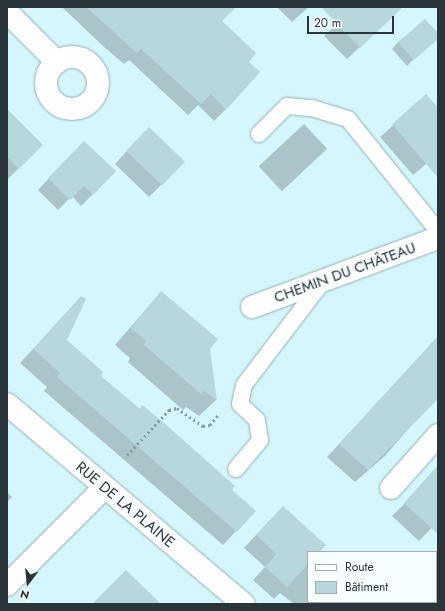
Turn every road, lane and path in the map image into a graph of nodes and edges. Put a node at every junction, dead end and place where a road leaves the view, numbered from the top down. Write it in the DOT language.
graph roads {
  1 [pos="7,12"];
  2 [pos="57,62"];
  3 [pos="259,134"];
  4 [pos="438,231"];
  5 [pos="438,238"];
  6 [pos="324,280"];
  7 [pos="252,307"];
  8 [pos="7,404"];
  9 [pos="240,404"];
  10 [pos="438,435"];
  11 [pos="127,455"];
  12 [pos="236,470"];
  13 [pos="104,488"];
  14 [pos="391,488"];
  15 [pos="7,585"];
  16 [pos="244,604"];
  1 -- 2 [label="street"];
  3 -- 4 [label="lane"];
  5 -- 6 [label="street, CHEMIN DU CHÂTEAU"];
  6 -- 7 [label="street, CHEMIN DU CHÂTEAU"];
  6 -- 9 [label="lane"];
  8 -- 13 [label="street, RUE DE LA PLAINE"];
  9 -- 11 [label="path"];
  9 -- 12 [label="lane"];
  10 -- 14 [label="street"];
  13 -- 15 [label="street"];
  13 -- 16 [label="street, RUE DE LA PLAINE"];
}
